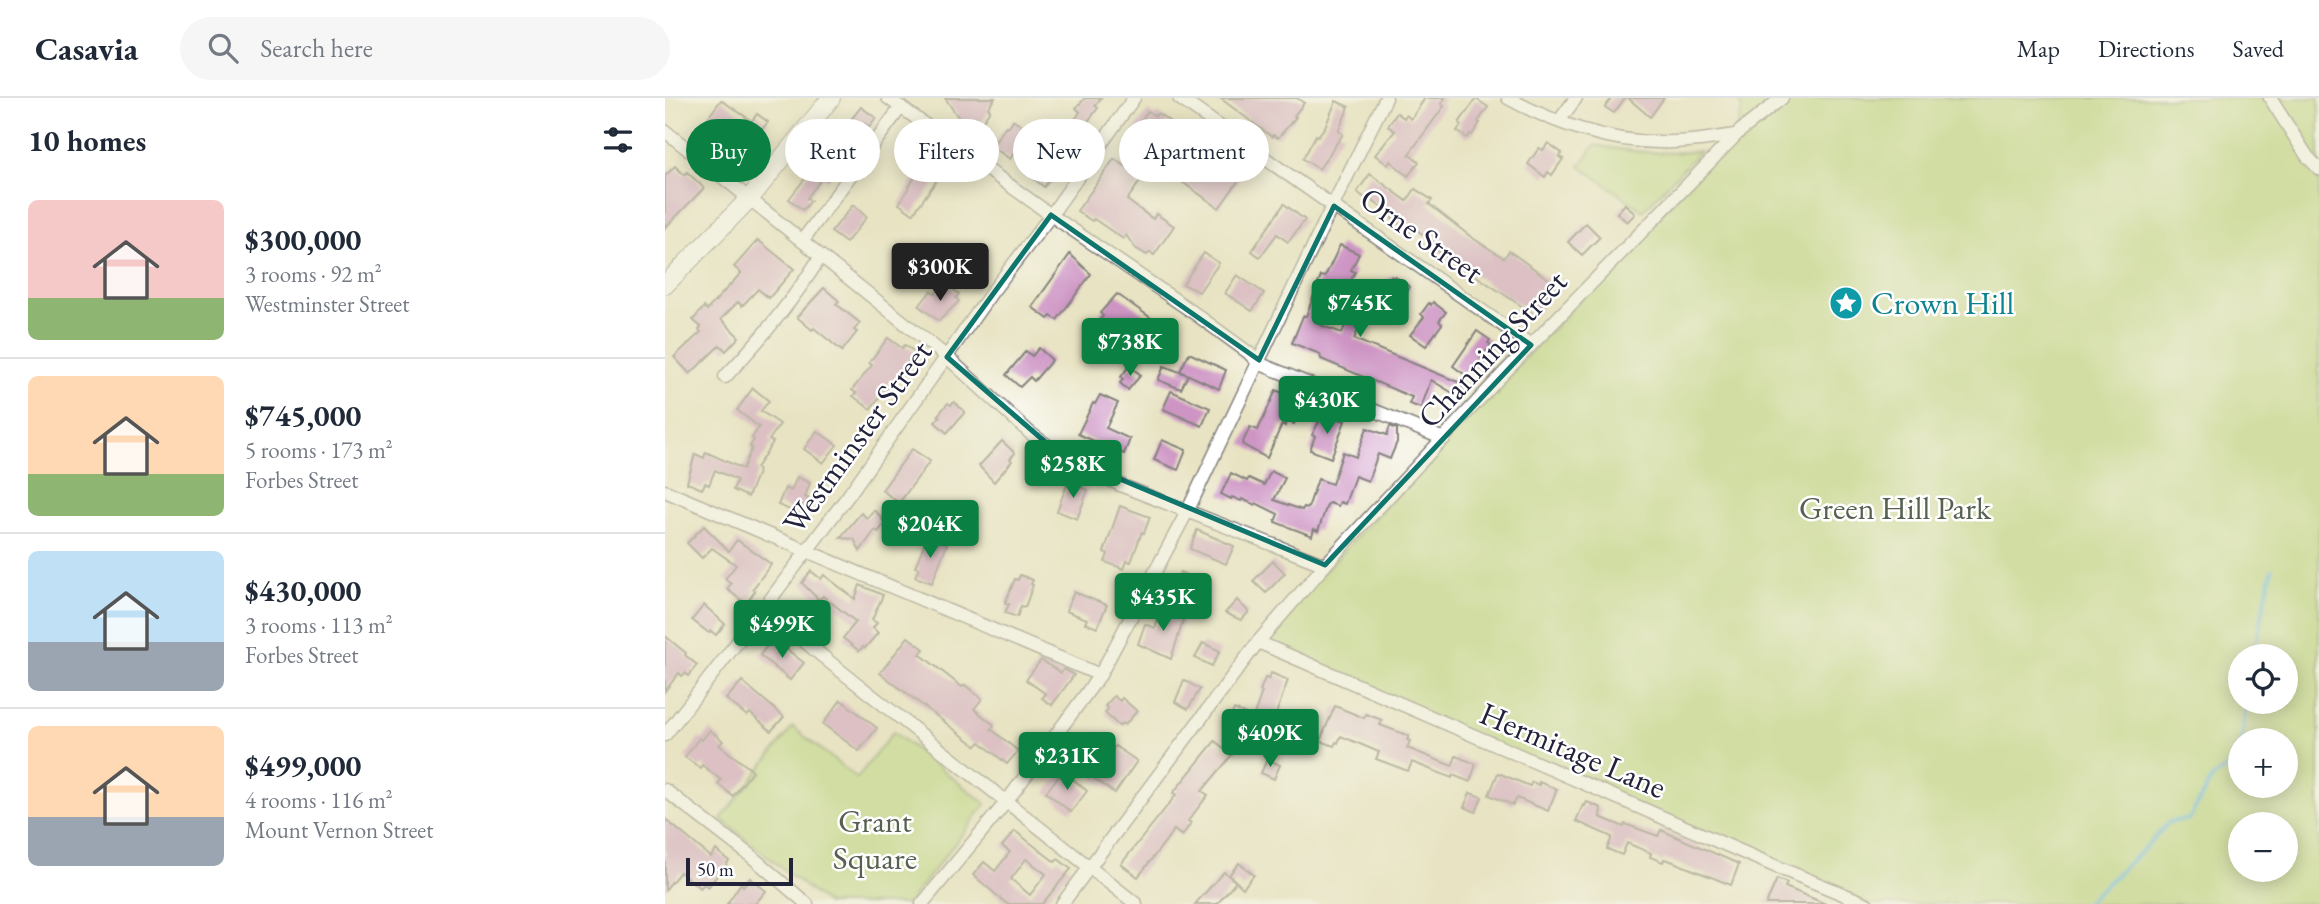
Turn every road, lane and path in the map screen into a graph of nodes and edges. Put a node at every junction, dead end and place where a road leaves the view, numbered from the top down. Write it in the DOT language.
graph roads {
  1 [pos="831,98"];
  2 [pos="888,98"];
  3 [pos="1134,98"];
  4 [pos="1179,98"];
  5 [pos="1386,98"];
  6 [pos="1508,98"];
  7 [pos="1576,98"];
  8 [pos="1782,98"];
  9 [pos="2270,98"];
  10 [pos="901,107"];
  11 [pos="1559,121"];
  12 [pos="665,131"];
  13 [pos="1735,135"];
  14 [pos="2319,169"];
  15 [pos="750,198"];
  16 [pos="1334,206"];
  17 [pos="1051,215"];
  18 [pos="802,241"];
  19 [pos="821,257"];
  20 [pos="665,285"];
  21 [pos="1531,345"];
  22 [pos="947,357"];
  23 [pos="1258,363"];
  24 [pos="725,377"];
  25 [pos="1444,439"];
  26 [pos="665,491"];
  27 [pos="1188,510"];
  28 [pos="808,550"];
  29 [pos="1325,565"];
  30 [pos="764,608"];
  31 [pos="1258,642"];
  32 [pos="1100,675"];
  33 [pos="665,734"];
  34 [pos="665,789"];
  35 [pos="1007,801"];
  36 [pos="1090,868"];
  37 [pos="807,904"];
  38 [pos="922,904"];
  39 [pos="1062,904"];
  40 [pos="1136,904"];
  41 [pos="1867,904"];
  1 -- 15 [label="main road"];
  2 -- 10 [label="street"];
  3 -- 17 [label="street, Westminster Street"];
  4 -- 16 [label="street, Orne Street"];
  5 -- 16 [label="street"];
  6 -- 11 [label="street"];
  7 -- 11 [label="street"];
  8 -- 13 [label="street, Channing Street"];
  9 -- 14 [label="street"];
  10 -- 17 [label="street"];
  10 -- 18 [label="street"];
  11 -- 13 [label="street"];
  12 -- 15 [label="street"];
  13 -- 21 [label="street, Channing Street"];
  15 -- 18 [label="street"];
  15 -- 20 [label="main road"];
  16 -- 21 [label="street, Orne Street"];
  16 -- 23 [label="street"];
  17 -- 22 [label="street, Westminster Street"];
  17 -- 23 [label="street"];
  18 -- 19 [label="street"];
  19 -- 22 [label="street"];
  19 -- 24 [label="street"];
  21 -- 25 [label="street, Channing Street"];
  22 -- 27 [label="street"];
  22 -- 28 [label="street, Westminster Street"];
  23 -- 25 [label="street"];
  23 -- 27 [label="street"];
  25 -- 29 [label="street, Channing Street"];
  26 -- 28 [label="street"];
  27 -- 29 [label="street"];
  27 -- 32 [label="street"];
  28 -- 30 [label="street, Westminster Street"];
  28 -- 32 [label="street"];
  29 -- 31 [label="street, Channing Street"];
  30 -- 33 [label="street, Westminster Street"];
  30 -- 35 [label="street"];
  31 -- 36 [label="street, Channing Street"];
  31 -- 41 [label="street, Hermitage Lane"];
  32 -- 35 [label="street"];
  34 -- 37 [label="street"];
  35 -- 36 [label="street"];
  35 -- 38 [label="street"];
  36 -- 39 [label="street, Channing Street"];
  36 -- 40 [label="street"];
}
